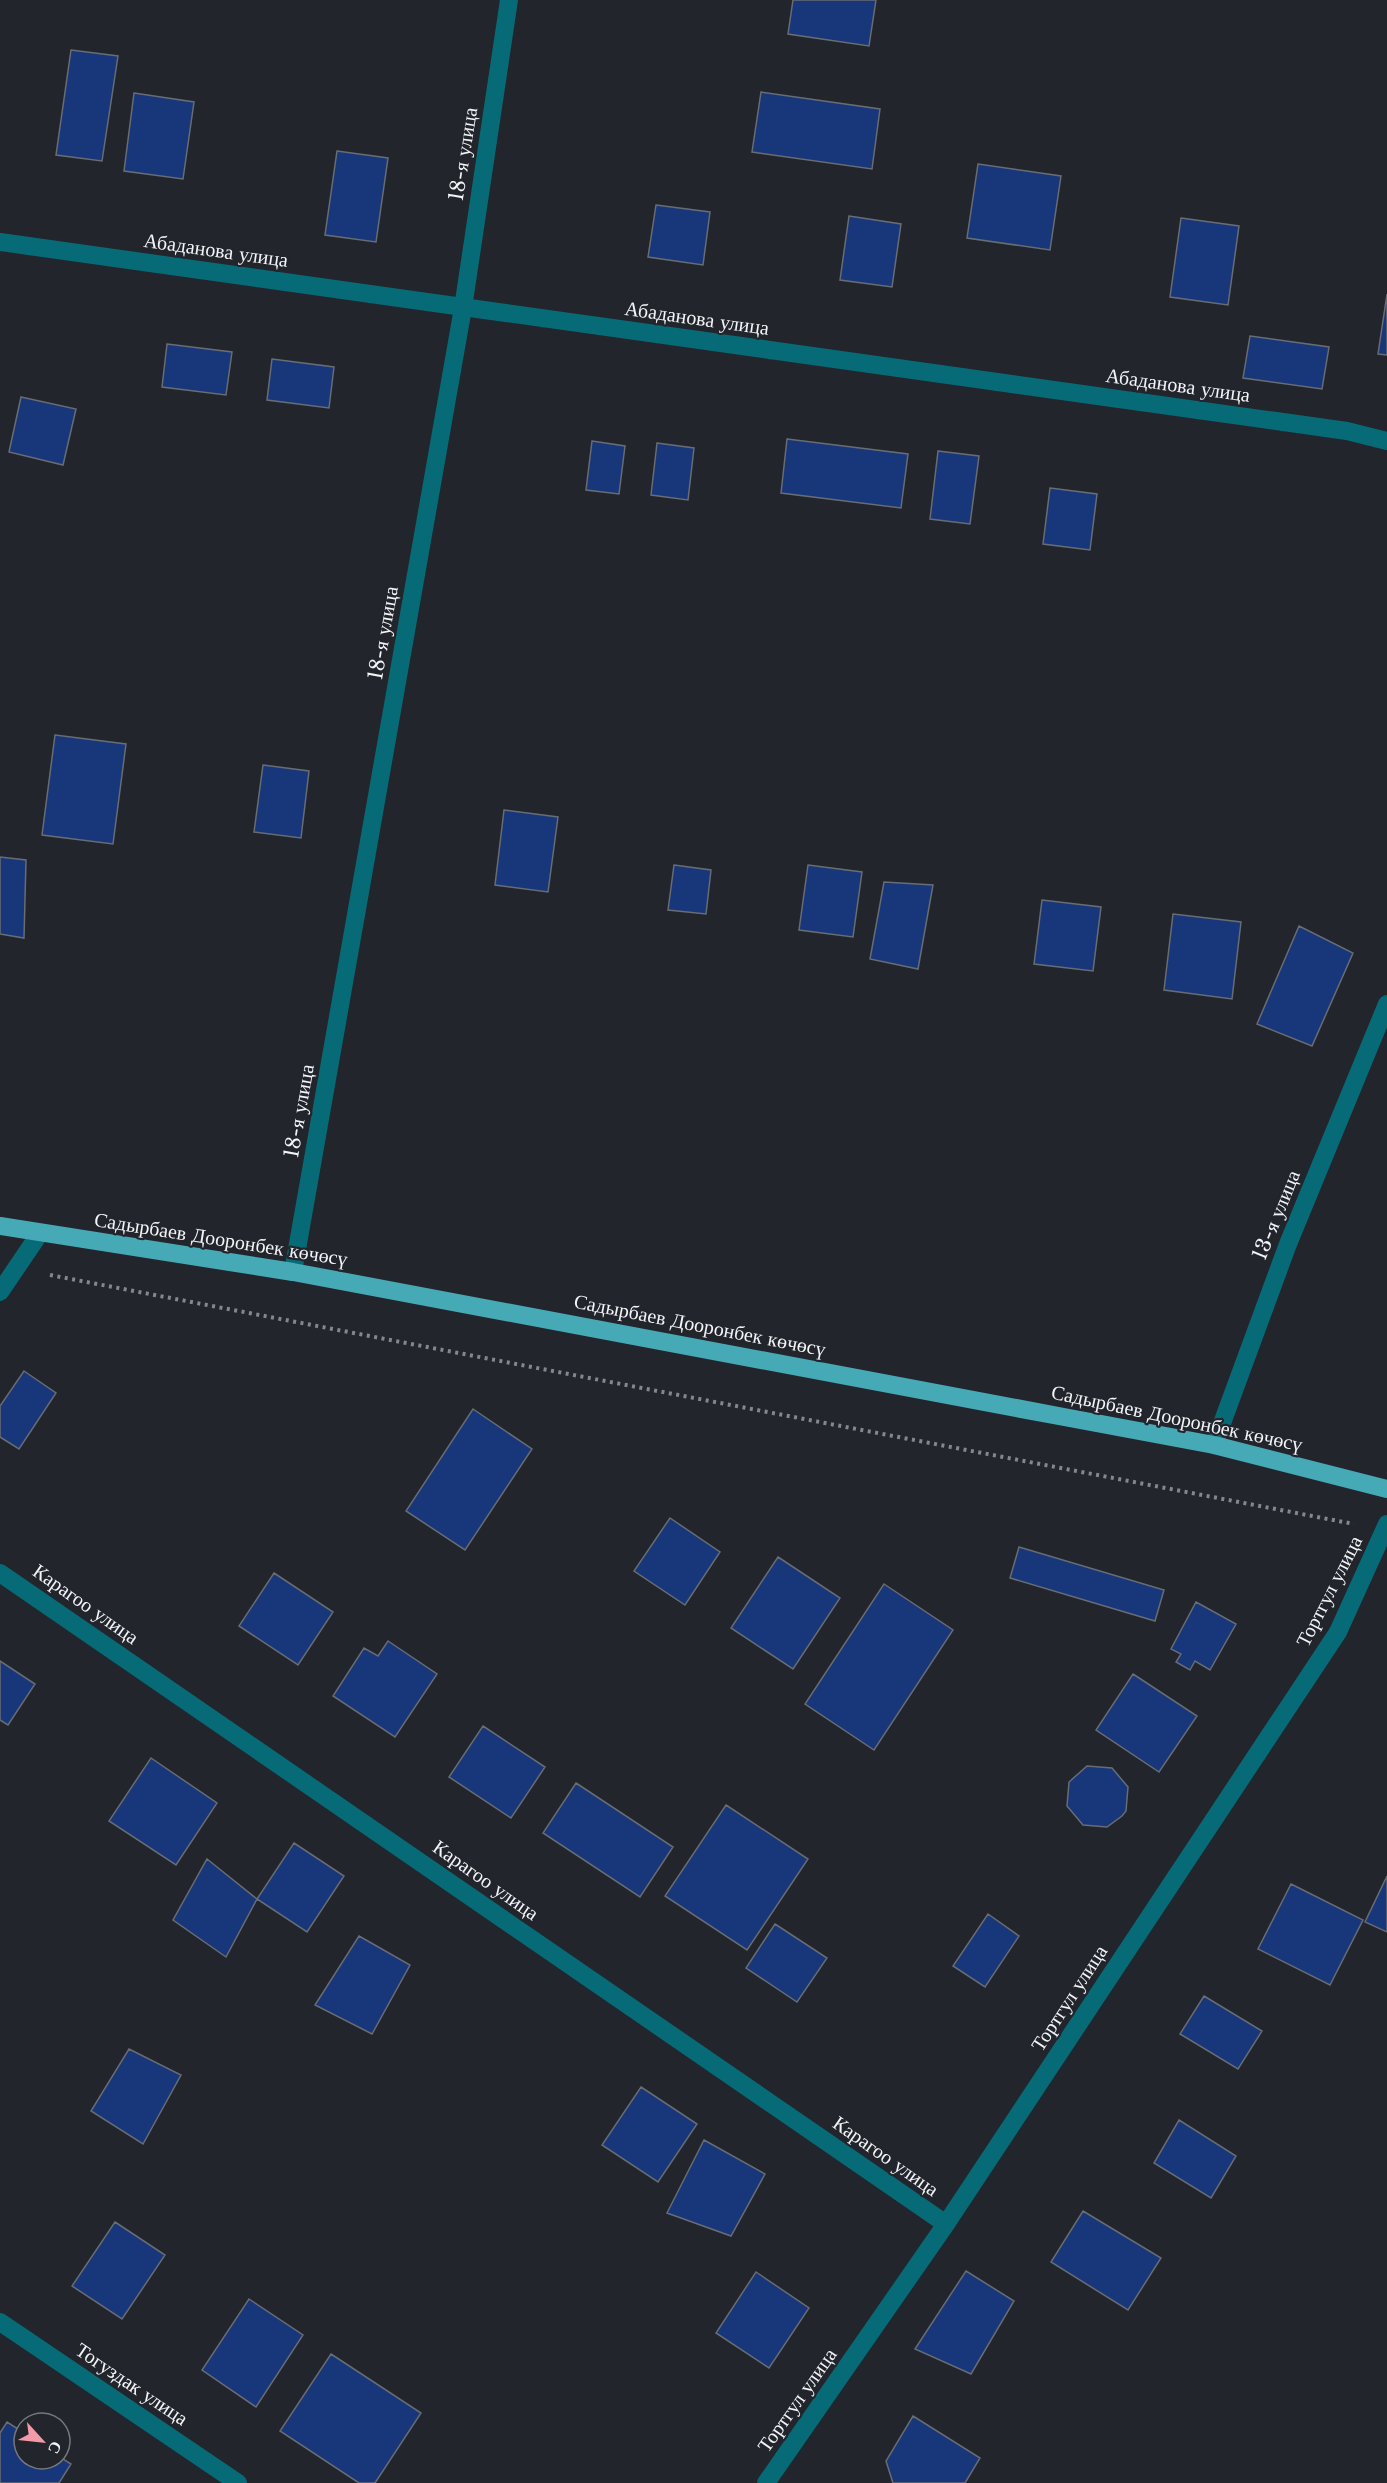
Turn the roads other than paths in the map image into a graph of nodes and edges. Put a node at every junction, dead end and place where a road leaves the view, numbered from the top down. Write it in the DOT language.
graph roads {
  1 [pos="509,0"];
  2 [pos="0,242"];
  3 [pos="463,308"];
  4 [pos="1387,441"];
  5 [pos="1387,1004"];
  6 [pos="0,1226"];
  7 [pos="40,1233"];
  8 [pos="293,1272"];
  9 [pos="0,1292"];
  10 [pos="1214,1445"];
  11 [pos="1387,1489"];
  12 [pos="1386,1527"];
  13 [pos="0,1573"];
  14 [pos="946,2224"];
  15 [pos="0,2322"];
  16 [pos="238,2483"];
  17 [pos="766,2483"];
  1 -- 3 [label="street, 18-я улица"];
  2 -- 3 [label="street, Абаданова улица"];
  3 -- 4 [label="street, Абаданова улица"];
  3 -- 8 [label="street, 18-я улица"];
  5 -- 10 [label="street, 13-я улица"];
  6 -- 7 [label="main road, Садырбаев Дооронбек көчөсү"];
  7 -- 8 [label="main road, Садырбаев Дооронбек көчөсү"];
  7 -- 9 [label="street"];
  8 -- 10 [label="main road, Садырбаев Дооронбек көчөсү"];
  10 -- 11 [label="main road, Садырбаев Дооронбек көчөсү"];
  12 -- 14 [label="street, Тортгул улица"];
  13 -- 14 [label="street, Карагоо улица"];
  14 -- 17 [label="street, Тортгул улица"];
  15 -- 16 [label="street, Тогуздак улица"];
}
